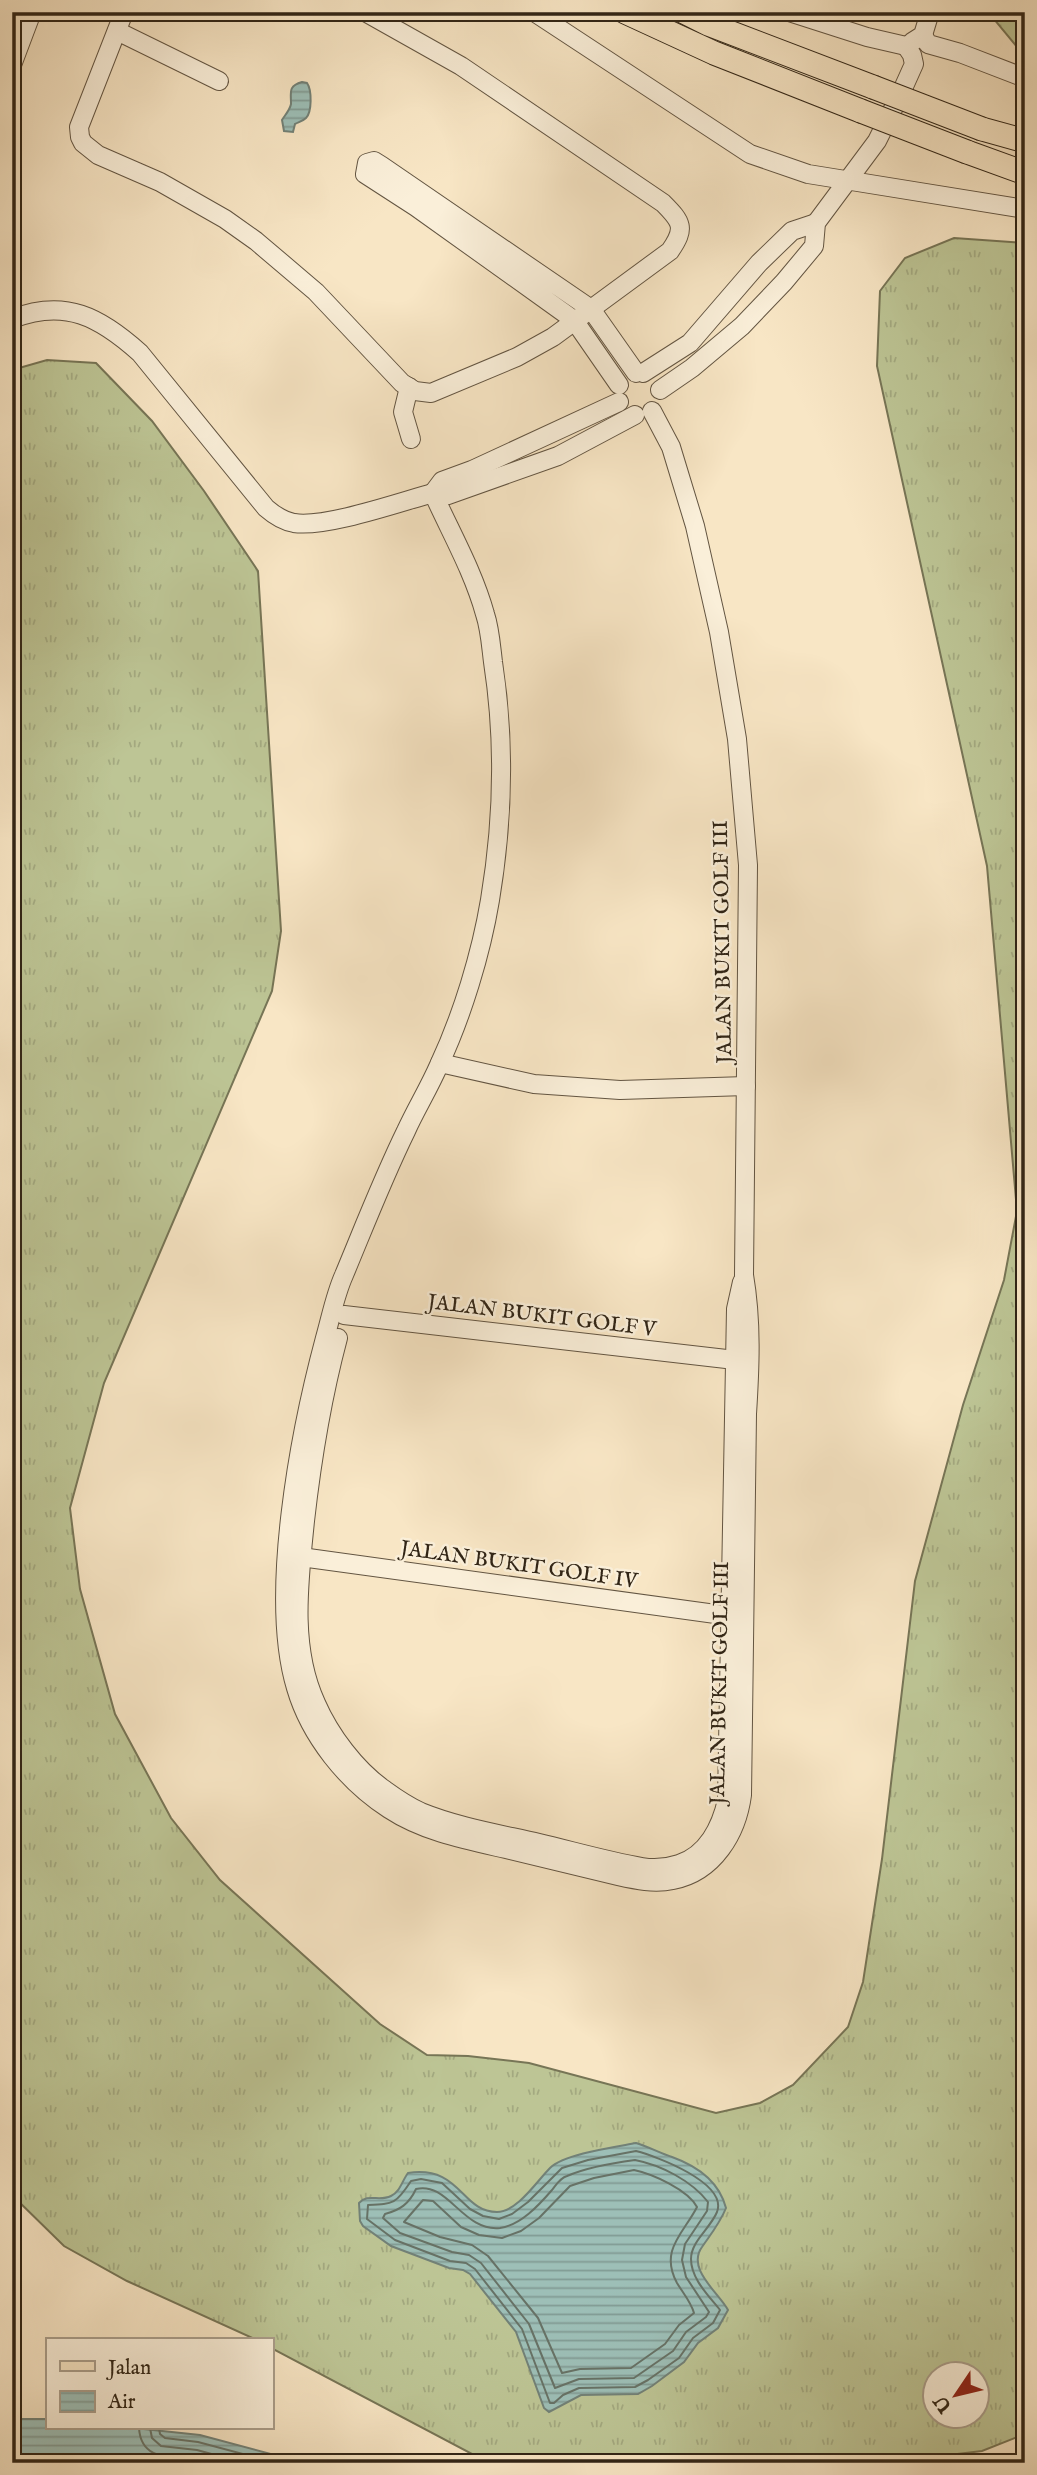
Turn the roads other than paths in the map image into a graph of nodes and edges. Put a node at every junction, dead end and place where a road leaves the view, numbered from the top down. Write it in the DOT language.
graph roads {
  1 [pos="32,12"];
  2 [pos="124,12"];
  3 [pos="365,12"];
  4 [pos="534,12"];
  5 [pos="625,12"];
  6 [pos="684,12"];
  7 [pos="789,12"];
  8 [pos="930,12"];
  9 [pos="117,31"];
  10 [pos="925,40"];
  11 [pos="909,50"];
  12 [pos="12,65"];
  13 [pos="1025,78"];
  14 [pos="219,81"];
  15 [pos="1025,141"];
  16 [pos="1025,173"];
  17 [pos="848,181"];
  18 [pos="1025,209"];
  19 [pos="816,223"];
  20 [pos="456,226"];
  21 [pos="591,309"];
  22 [pos="12,319"];
  23 [pos="574,320"];
  24 [pos="639,373"];
  25 [pos="409,387"];
  26 [pos="660,390"];
  27 [pos="619,393"];
  28 [pos="643,413"];
  29 [pos="411,439"];
  30 [pos="433,493"];
  31 [pos="440,1063"];
  32 [pos="746,1086"];
  33 [pos="354,1254"];
  34 [pos="744,1275"];
  35 [pos="344,1315"];
  36 [pos="735,1360"];
  37 [pos="301,1556"];
  38 [pos="730,1616"];
  1 -- 12 [label="street"];
  2 -- 9 [label="street"];
  3 -- 21 [label="street"];
  4 -- 17 [label="street"];
  5 -- 16 [label="main road, bridge"];
  6 -- 15 [label="main road, bridge"];
  7 -- 11 [label="street"];
  8 -- 10 [label="street"];
  9 -- 14 [label="street"];
  9 -- 25 [label="street"];
  10 -- 11 [label="street"];
  10 -- 13 [label="street"];
  11 -- 17 [label="street"];
  17 -- 18 [label="street"];
  17 -- 19 [label="street"];
  19 -- 24 [label="street"];
  19 -- 26 [label="street"];
  20 -- 20 [label="street"];
  20 -- 21 [label="street"];
  20 -- 23 [label="street"];
  21 -- 23 [label="street"];
  21 -- 24 [label="street"];
  22 -- 30 [label="street"];
  23 -- 25 [label="street"];
  23 -- 27 [label="street"];
  24 -- 26 [label="street"];
  24 -- 27 [label="street"];
  25 -- 29 [label="street"];
  26 -- 28 [label="street"];
  27 -- 28 [label="street"];
  27 -- 30 [label="street"];
  28 -- 30 [label="street"];
  28 -- 32 [label="street, JALAN BUKIT GOLF III"];
  30 -- 31 [label="street, JALAN BUKIT GOLF III"];
  31 -- 32 [label="street"];
  31 -- 33 [label="street, JALAN BUKIT GOLF III"];
  32 -- 34 [label="street, JALAN BUKIT GOLF III"];
  33 -- 34 [label="street, JALAN BUKIT GOLF III"];
  33 -- 35 [label="street, JALAN BUKIT GOLF III"];
  34 -- 36 [label="street, JALAN BUKIT GOLF III"];
  35 -- 36 [label="street, JALAN BUKIT GOLF V"];
  35 -- 37 [label="street, JALAN BUKIT GOLF III"];
  36 -- 38 [label="street, JALAN BUKIT GOLF III"];
  37 -- 38 [label="street, JALAN BUKIT GOLF IV"];
  37 -- 38 [label="street, JALAN BUKIT GOLF III"];
}
